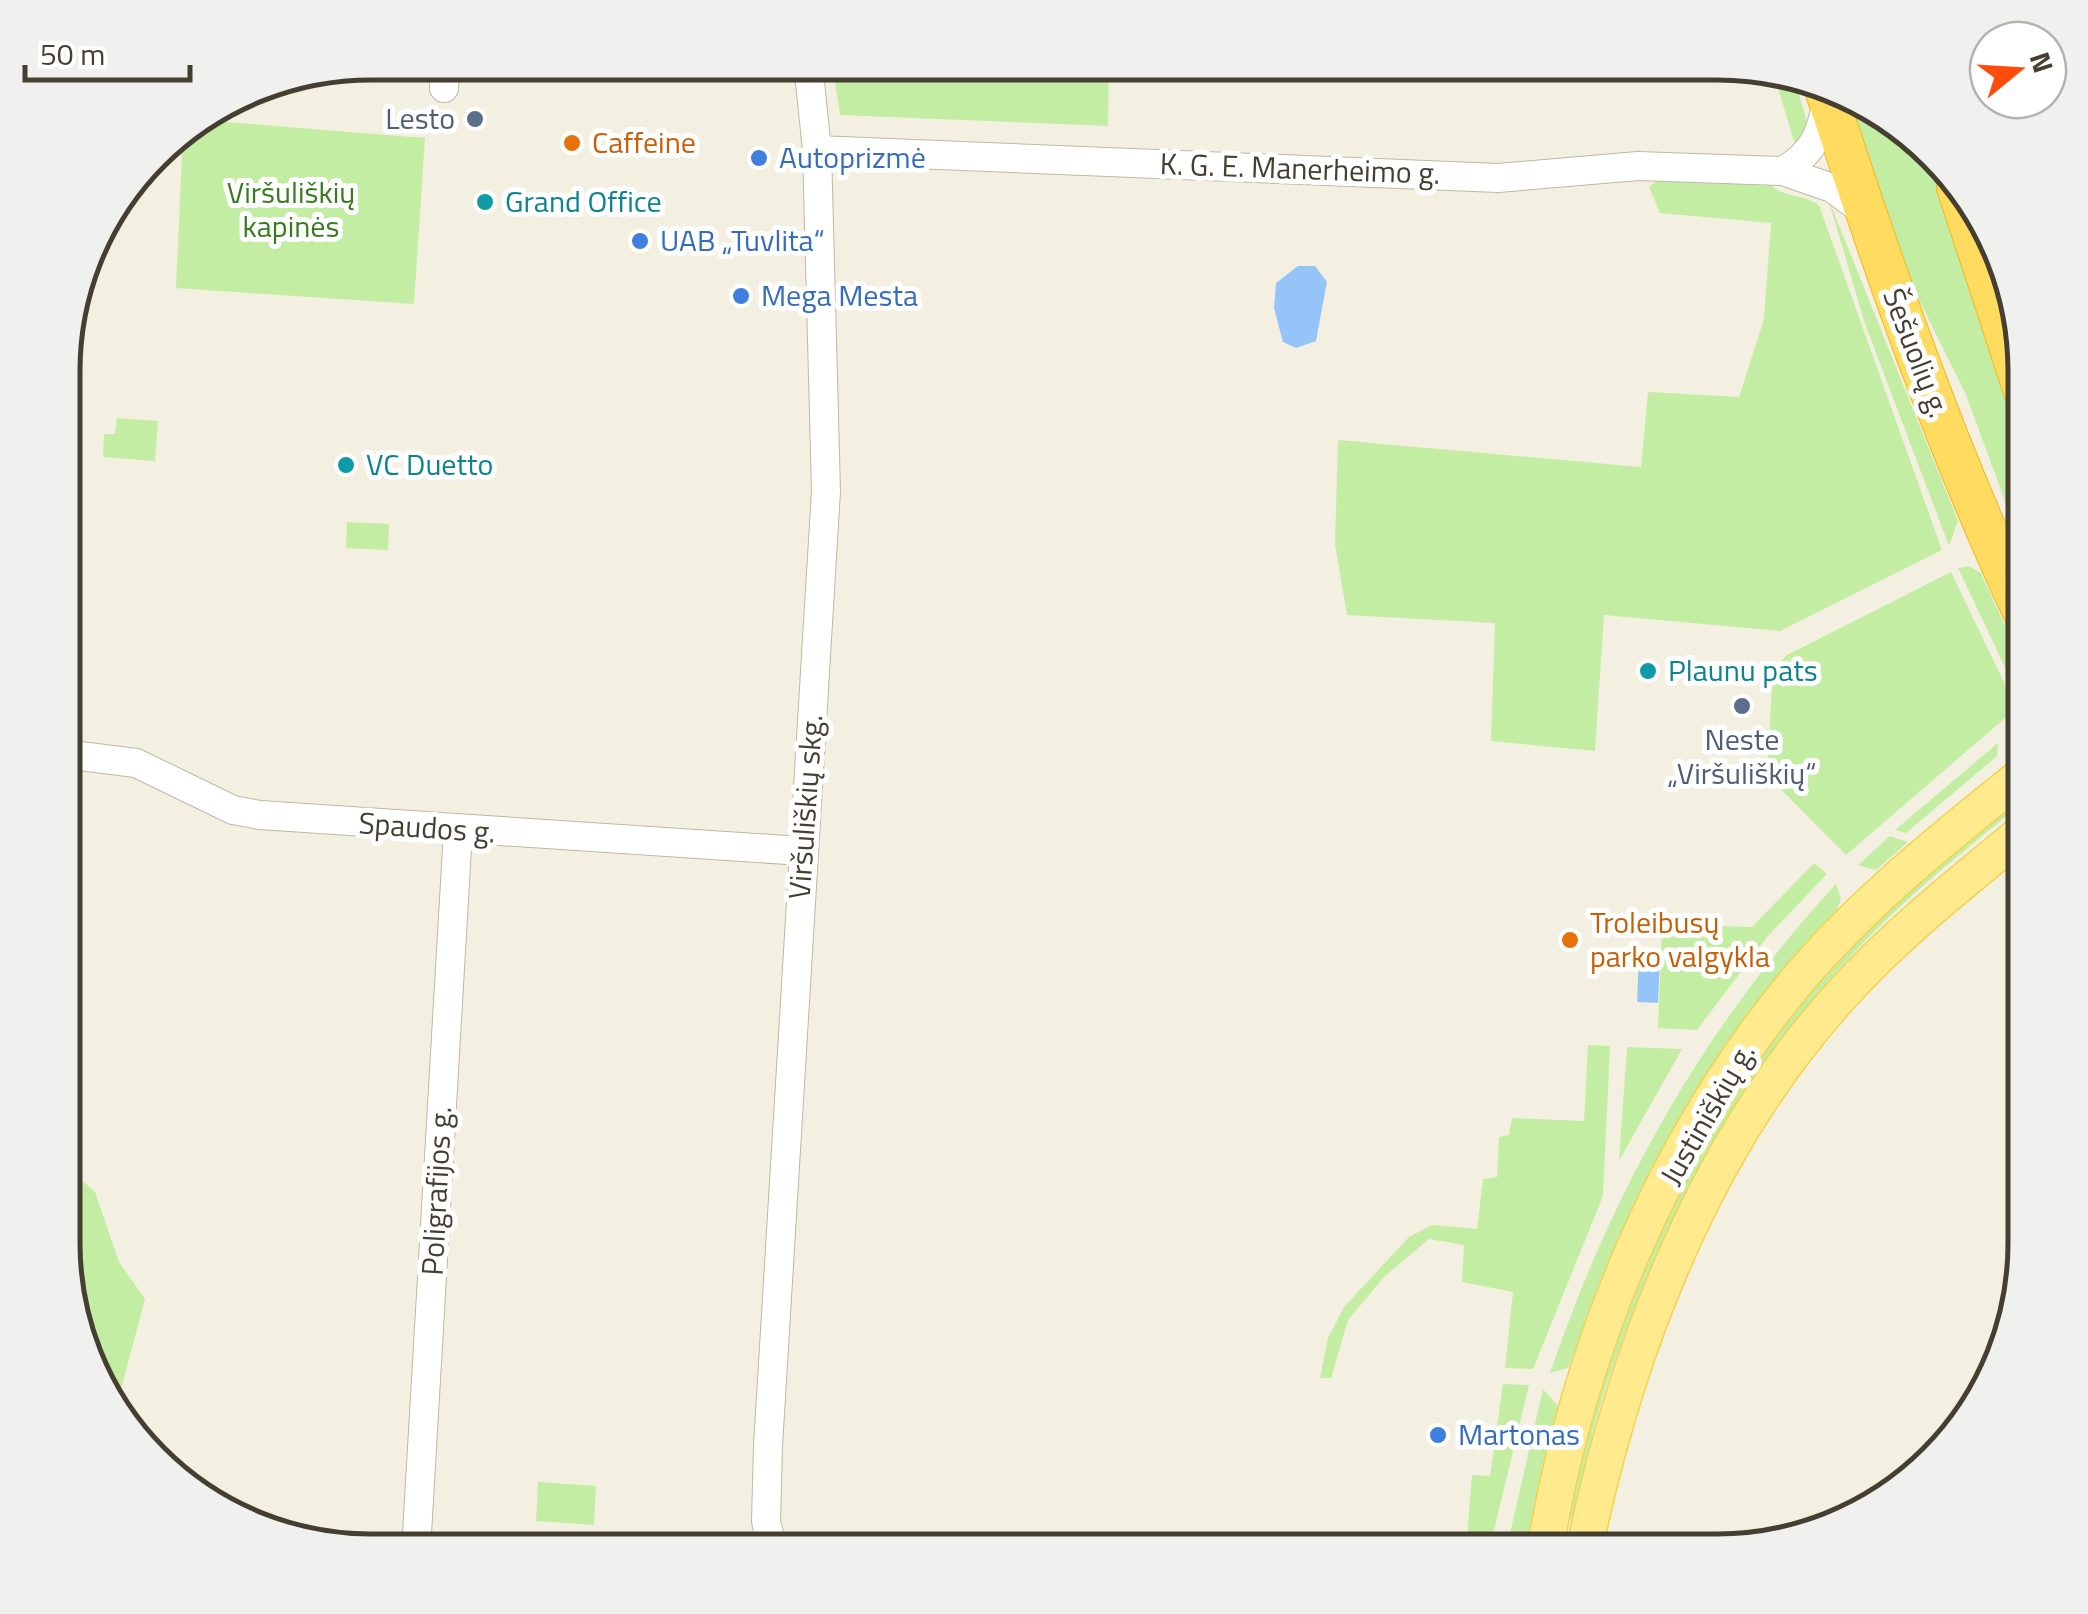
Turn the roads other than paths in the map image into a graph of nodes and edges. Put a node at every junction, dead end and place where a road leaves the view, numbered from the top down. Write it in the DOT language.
graph roads {
  1 [pos="810,80"];
  2 [pos="1824,100"];
  3 [pos="1830,103"];
  4 [pos="817,150"];
  5 [pos="1783,172"];
  6 [pos="1863,211"];
  7 [pos="1974,234"];
  8 [pos="2006,333"];
  9 [pos="2007,536"];
  10 [pos="80,756"];
  11 [pos="2008,788"];
  12 [pos="458,831"];
  13 [pos="2007,845"];
  14 [pos="802,851"];
  15 [pos="417,1533"];
  16 [pos="769,1533"];
  17 [pos="1549,1534"];
  18 [pos="1589,1534"];
  1 -- 4 [label="street, Viršuliškių skg."];
  2 -- 5 [label="street"];
  3 -- 6 [label="highway, Šešuolių g."];
  4 -- 5 [label="street, K. G. E. Manerheimo g."];
  4 -- 14 [label="street, Viršuliškių skg."];
  5 -- 6 [label="street, K. G. E. Manerheimo g."];
  6 -- 9 [label="highway, Šešuolių g."];
  7 -- 8 [label="highway"];
  10 -- 12 [label="street, Spaudos g."];
  11 -- 17 [label="main road, Justiniškių g."];
  12 -- 14 [label="street, Spaudos g."];
  12 -- 15 [label="street, Poligrafijos g."];
  13 -- 18 [label="main road, Justiniškių g."];
  14 -- 16 [label="street, Viršuliškių skg."];
}
